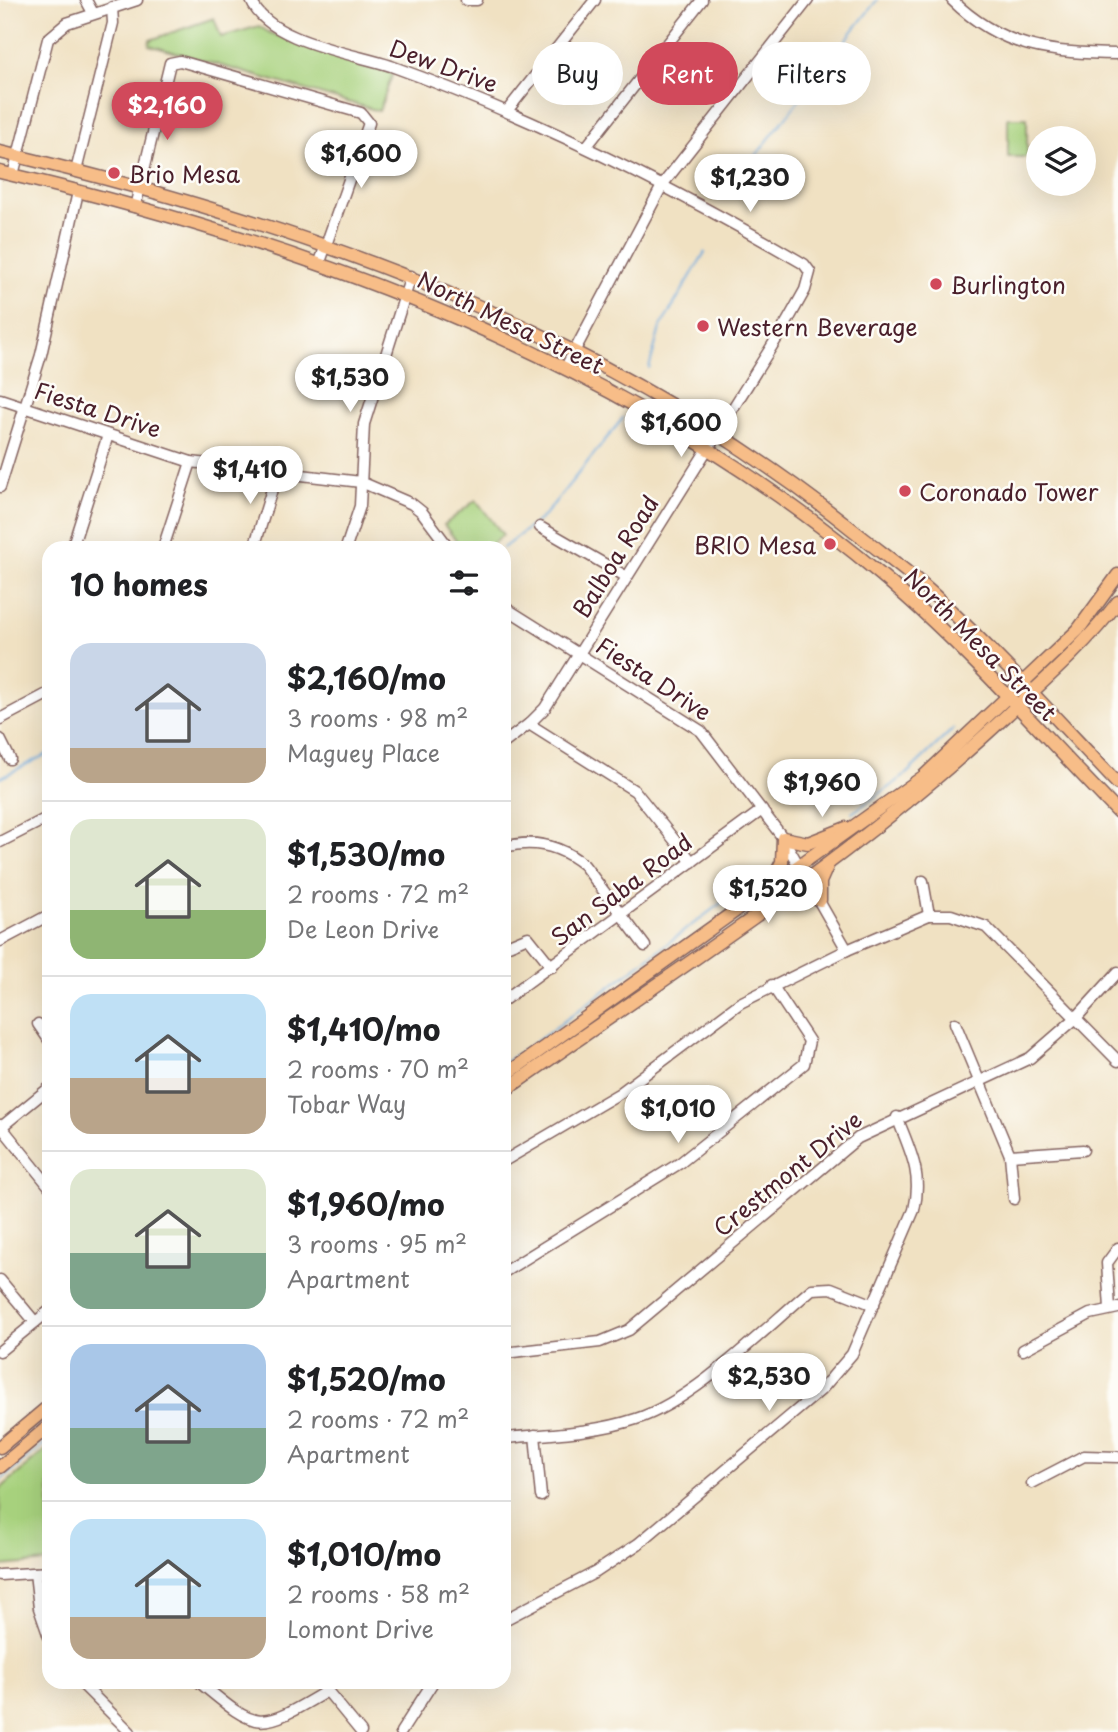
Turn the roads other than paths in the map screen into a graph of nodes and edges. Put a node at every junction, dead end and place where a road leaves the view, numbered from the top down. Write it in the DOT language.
graph roads {
  1 [pos="86,0"];
  2 [pos="137,0"];
  3 [pos="251,0"];
  4 [pos="466,0"];
  5 [pos="477,0"];
  6 [pos="595,0"];
  7 [pos="702,0"];
  8 [pos="808,0"];
  9 [pos="951,0"];
  10 [pos="112,7"];
  11 [pos="93,13"];
  12 [pos="1118,54"];
  13 [pos="508,111"];
  14 [pos="587,146"];
  15 [pos="0,152"];
  16 [pos="18,157"];
  17 [pos="71,170"];
  18 [pos="6,173"];
  19 [pos="663,184"];
  20 [pos="136,187"];
  21 [pos="78,192"];
  22 [pos="135,207"];
  23 [pos="326,244"];
  24 [pos="320,262"];
  25 [pos="810,272"];
  26 [pos="411,276"];
  27 [pos="404,293"];
  28 [pos="574,350"];
  29 [pos="566,368"];
  30 [pos="0,399"];
  31 [pos="26,407"];
  32 [pos="717,433"];
  33 [pos="108,435"];
  34 [pos="707,449"];
  35 [pos="191,462"];
  36 [pos="277,473"];
  37 [pos="361,482"];
  38 [pos="0,487"];
  39 [pos="812,497"];
  40 [pos="799,512"];
  41 [pos="540,527"];
  42 [pos="74,541"];
  43 [pos="165,541"];
  44 [pos="256,541"];
  45 [pos="348,541"];
  46 [pos="444,541"];
  47 [pos="1118,575"];
  48 [pos="626,577"];
  49 [pos="1114,590"];
  50 [pos="933,594"];
  51 [pos="1118,602"];
  52 [pos="918,607"];
  53 [pos="511,611"];
  54 [pos="579,654"];
  55 [pos="1027,689"];
  56 [pos="42,697"];
  57 [pos="1012,702"];
  58 [pos="0,719"];
  59 [pos="529,724"];
  60 [pos="511,738"];
  61 [pos="0,739"];
  62 [pos="10,759"];
  63 [pos="927,781"];
  64 [pos="1118,784"];
  65 [pos="762,810"];
  66 [pos="1118,812"];
  67 [pos="42,821"];
  68 [pos="862,822"];
  69 [pos="783,838"];
  70 [pos="0,842"];
  71 [pos="511,847"];
  72 [pos="692,862"];
  73 [pos="828,864"];
  74 [pos="803,872"];
  75 [pos="923,881"];
  76 [pos="770,896"];
  77 [pos="820,901"];
  78 [pos="622,915"];
  79 [pos="929,915"];
  80 [pos="42,919"];
  81 [pos="0,941"];
  82 [pos="511,944"];
  83 [pos="645,946"];
  84 [pos="848,950"];
  85 [pos="552,967"];
  86 [pos="1118,972"];
  87 [pos="772,985"];
  88 [pos="511,994"];
  89 [pos="1076,1018"];
  90 [pos="955,1023"];
  91 [pos="38,1024"];
  92 [pos="42,1030"];
  93 [pos="1118,1061"];
  94 [pos="511,1071"];
  95 [pos="981,1083"];
  96 [pos="511,1086"];
  97 [pos="42,1094"];
  98 [pos="897,1117"];
  99 [pos="0,1127"];
  100 [pos="1083,1150"];
  101 [pos="1010,1155"];
  102 [pos="511,1157"];
  103 [pos="42,1178"];
  104 [pos="1014,1199"];
  105 [pos="1118,1248"];
  106 [pos="511,1268"];
  107 [pos="0,1280"];
  108 [pos="874,1305"];
  109 [pos="1114,1308"];
  110 [pos="42,1316"];
  111 [pos="35,1322"];
  112 [pos="1023,1350"];
  113 [pos="0,1352"];
  114 [pos="511,1352"];
  115 [pos="42,1411"];
  116 [pos="42,1432"];
  117 [pos="535,1435"];
  118 [pos="511,1437"];
  119 [pos="0,1447"];
  120 [pos="1118,1457"];
  121 [pos="0,1467"];
  122 [pos="1032,1483"];
  123 [pos="541,1496"];
  124 [pos="42,1572"];
  125 [pos="35,1573"];
  126 [pos="0,1575"];
  127 [pos="511,1616"];
  128 [pos="42,1617"];
  129 [pos="87,1689"];
  130 [pos="206,1689"];
  131 [pos="429,1689"];
  132 [pos="327,1691"];
  133 [pos="130,1732"];
  134 [pos="360,1732"];
  135 [pos="401,1732"];
  1 -- 11 [label="street"];
  2 -- 10 [label="street"];
  3 -- 13 [label="street, Dew Drive"];
  4 -- 5 [label="street"];
  6 -- 13 [label="street"];
  7 -- 14 [label="street"];
  8 -- 19 [label="street"];
  9 -- 12 [label="street"];
  10 -- 11 [label="street"];
  10 -- 17 [label="street"];
  11 -- 16 [label="street"];
  13 -- 14 [label="street, Dew Drive"];
  14 -- 19 [label="street, Dew Drive"];
  15 -- 16 [label="main road, North Mesa Street"];
  16 -- 17 [label="main road, North Mesa Street"];
  16 -- 18 [label="street"];
  17 -- 20 [label="main road, North Mesa Street"];
  17 -- 21 [label="main road"];
  18 -- 21 [label="main road, North Mesa Street"];
  19 -- 25 [label="street, Dew Drive"];
  19 -- 28 [label="street"];
  20 -- 21 [label="main road"];
  20 -- 22 [label="street"];
  20 -- 23 [label="main road, North Mesa Street"];
  20 -- 23 [label="street"];
  21 -- 22 [label="main road, North Mesa Street"];
  21 -- 31 [label="street"];
  22 -- 24 [label="main road, North Mesa Street"];
  23 -- 24 [label="street"];
  23 -- 26 [label="main road, North Mesa Street"];
  24 -- 27 [label="main road, North Mesa Street"];
  25 -- 32 [label="street, Balboa Road"];
  26 -- 27 [label="street"];
  26 -- 28 [label="main road, North Mesa Street"];
  27 -- 29 [label="main road, North Mesa Street"];
  27 -- 37 [label="street"];
  28 -- 29 [label="street"];
  28 -- 32 [label="main road, North Mesa Street"];
  29 -- 34 [label="main road, North Mesa Street"];
  30 -- 31 [label="street, Fiesta Drive"];
  31 -- 33 [label="street, Fiesta Drive"];
  31 -- 38 [label="street"];
  32 -- 34 [label="street, Balboa Road"];
  32 -- 39 [label="main road, North Mesa Street"];
  33 -- 35 [label="street, Fiesta Drive"];
  33 -- 42 [label="street"];
  34 -- 40 [label="main road, North Mesa Street"];
  34 -- 48 [label="street, Balboa Road"];
  35 -- 36 [label="street, Fiesta Drive"];
  35 -- 43 [label="street"];
  36 -- 37 [label="street, Fiesta Drive"];
  36 -- 44 [label="street"];
  37 -- 45 [label="street"];
  37 -- 46 [label="street, Fiesta Drive"];
  39 -- 40 [label="main road"];
  39 -- 50 [label="main road, North Mesa Street"];
  40 -- 52 [label="main road, North Mesa Street"];
  41 -- 48 [label="street"];
  47 -- 49 [label="main road"];
  48 -- 54 [label="street, Balboa Road"];
  49 -- 55 [label="main road"];
  50 -- 52 [label="main road"];
  50 -- 55 [label="main road, North Mesa Street"];
  51 -- 55 [label="main road"];
  52 -- 57 [label="main road, North Mesa Street"];
  53 -- 54 [label="street, Fiesta Drive"];
  54 -- 59 [label="street, Balboa Road"];
  54 -- 65 [label="street, Fiesta Drive"];
  55 -- 57 [label="main road"];
  55 -- 64 [label="main road, North Mesa Street"];
  56 -- 58 [label="street"];
  57 -- 63 [label="main road"];
  57 -- 66 [label="main road, North Mesa Street"];
  59 -- 60 [label="street, Balboa Road"];
  59 -- 72 [label="street"];
  61 -- 62 [label="street"];
  63 -- 68 [label="main road"];
  63 -- 73 [label="main road"];
  65 -- 69 [label="street, Fiesta Drive"];
  65 -- 72 [label="street, San Saba Road"];
  67 -- 70 [label="street"];
  68 -- 69 [label="main road"];
  68 -- 74 [label="main road"];
  69 -- 74 [label="street, Fiesta Drive"];
  69 -- 76 [label="main road"];
  71 -- 78 [label="street"];
  72 -- 78 [label="street, San Saba Road"];
  73 -- 74 [label="main road"];
  73 -- 77 [label="main road"];
  74 -- 76 [label="main road"];
  74 -- 77 [label="street, Fiesta Drive"];
  75 -- 79 [label="street"];
  76 -- 77 [label="main road"];
  76 -- 94 [label="main road"];
  76 -- 96 [label="main road"];
  77 -- 84 [label="street, Fiesta Drive"];
  78 -- 83 [label="street"];
  78 -- 85 [label="street, San Saba Road"];
  79 -- 84 [label="street"];
  79 -- 89 [label="street"];
  80 -- 81 [label="street"];
  82 -- 85 [label="street"];
  84 -- 87 [label="street"];
  85 -- 88 [label="street, San Saba Road"];
  86 -- 89 [label="street, Crestmont Drive"];
  87 -- 102 [label="street"];
  87 -- 106 [label="street"];
  89 -- 93 [label="street"];
  89 -- 95 [label="street, Crestmont Drive"];
  90 -- 95 [label="street"];
  91 -- 92 [label="street"];
  95 -- 98 [label="street, Crestmont Drive"];
  95 -- 101 [label="street"];
  97 -- 99 [label="street"];
  98 -- 108 [label="street"];
  98 -- 114 [label="street, Crestmont Drive"];
  99 -- 103 [label="street"];
  100 -- 101 [label="street"];
  101 -- 104 [label="street"];
  105 -- 109 [label="street"];
  107 -- 111 [label="street"];
  108 -- 117 [label="street"];
  108 -- 127 [label="street"];
  109 -- 112 [label="street"];
  110 -- 111 [label="street"];
  111 -- 113 [label="street"];
  115 -- 119 [label="main road"];
  116 -- 121 [label="main road"];
  117 -- 118 [label="street"];
  117 -- 123 [label="street"];
  120 -- 122 [label="street"];
  124 -- 125 [label="street"];
  125 -- 126 [label="street"];
  125 -- 128 [label="street"];
  129 -- 133 [label="street"];
  130 -- 132 [label="street"];
  131 -- 135 [label="street"];
  132 -- 134 [label="street"];
}
